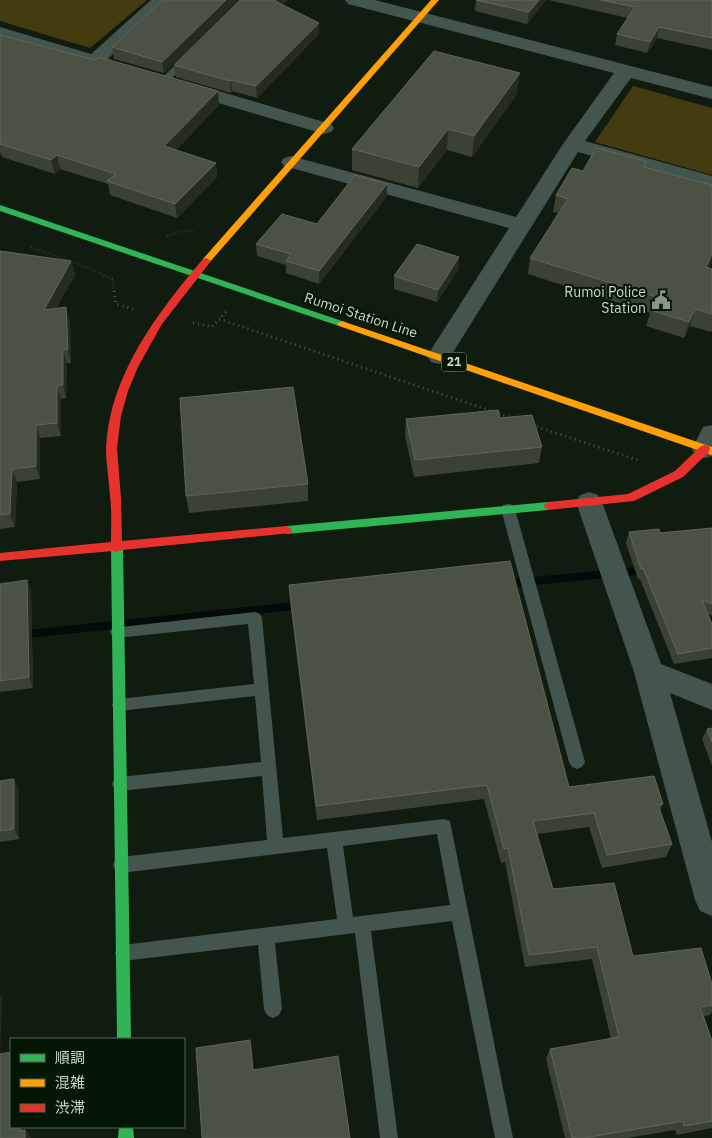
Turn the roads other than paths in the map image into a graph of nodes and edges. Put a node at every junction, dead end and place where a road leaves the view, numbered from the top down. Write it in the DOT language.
graph roads {
  1 [pos="162,0"];
  2 [pos="354,0"];
  3 [pos="435,0"];
  4 [pos="421,17"];
  5 [pos="0,33"];
  6 [pos="198,47"];
  7 [pos="626,70"];
  8 [pos="155,79"];
  9 [pos="712,93"];
  10 [pos="324,128"];
  11 [pos="573,144"];
  12 [pos="292,162"];
  13 [pos="712,183"];
  14 [pos="0,208"];
  15 [pos="522,225"];
  16 [pos="194,275"];
  17 [pos="439,356"];
  18 [pos="710,445"];
  19 [pos="589,502"];
  20 [pos="508,509"];
  21 [pos="115,545"];
  22 [pos="0,557"];
  23 [pos="117,632"];
  24 [pos="649,672"];
  25 [pos="262,689"];
  26 [pos="712,696"];
  27 [pos="118,705"];
  28 [pos="577,762"];
  29 [pos="269,768"];
  30 [pos="120,784"];
  31 [pos="334,840"];
  32 [pos="276,846"];
  33 [pos="121,864"];
  34 [pos="712,900"];
  35 [pos="460,912"];
  36 [pos="354,925"];
  37 [pos="266,936"];
  38 [pos="123,953"];
  39 [pos="274,1010"];
  40 [pos="124,1038"];
  41 [pos="389,1138"];
  42 [pos="504,1138"];
  1 -- 5 [label="street"];
  2 -- 4 [label="street"];
  3 -- 4 [label="street"];
  4 -- 7 [label="street"];
  4 -- 10 [label="street"];
  6 -- 8 [label="lane"];
  7 -- 9 [label="street"];
  7 -- 11 [label="street"];
  8 -- 10 [label="street"];
  10 -- 12 [label="street"];
  11 -- 13 [label="street"];
  11 -- 15 [label="street"];
  12 -- 15 [label="street"];
  12 -- 16 [label="street"];
  14 -- 16 [label="street, Rumoi Station Line / 21"];
  15 -- 17 [label="street"];
  16 -- 17 [label="street, Rumoi Station Line / 21"];
  16 -- 21 [label="street"];
  17 -- 18 [label="street, Rumoi Station Line / 21"];
  18 -- 19 [label="street"];
  19 -- 20 [label="street"];
  19 -- 24 [label="street"];
  20 -- 21 [label="street"];
  20 -- 28 [label="lane"];
  21 -- 22 [label="street"];
  21 -- 23 [label="street"];
  23 -- 25 [label="lane"];
  23 -- 27 [label="street"];
  24 -- 26 [label="street"];
  24 -- 34 [label="street"];
  25 -- 27 [label="lane"];
  25 -- 29 [label="lane"];
  27 -- 30 [label="street"];
  29 -- 30 [label="lane"];
  29 -- 32 [label="lane"];
  30 -- 33 [label="street"];
  31 -- 32 [label="lane"];
  31 -- 35 [label="lane"];
  31 -- 36 [label="lane"];
  32 -- 33 [label="lane"];
  33 -- 38 [label="street"];
  35 -- 36 [label="lane"];
  35 -- 42 [label="lane"];
  36 -- 37 [label="lane"];
  36 -- 41 [label="lane"];
  37 -- 38 [label="lane"];
  37 -- 39 [label="lane"];
  38 -- 40 [label="street"];
}
